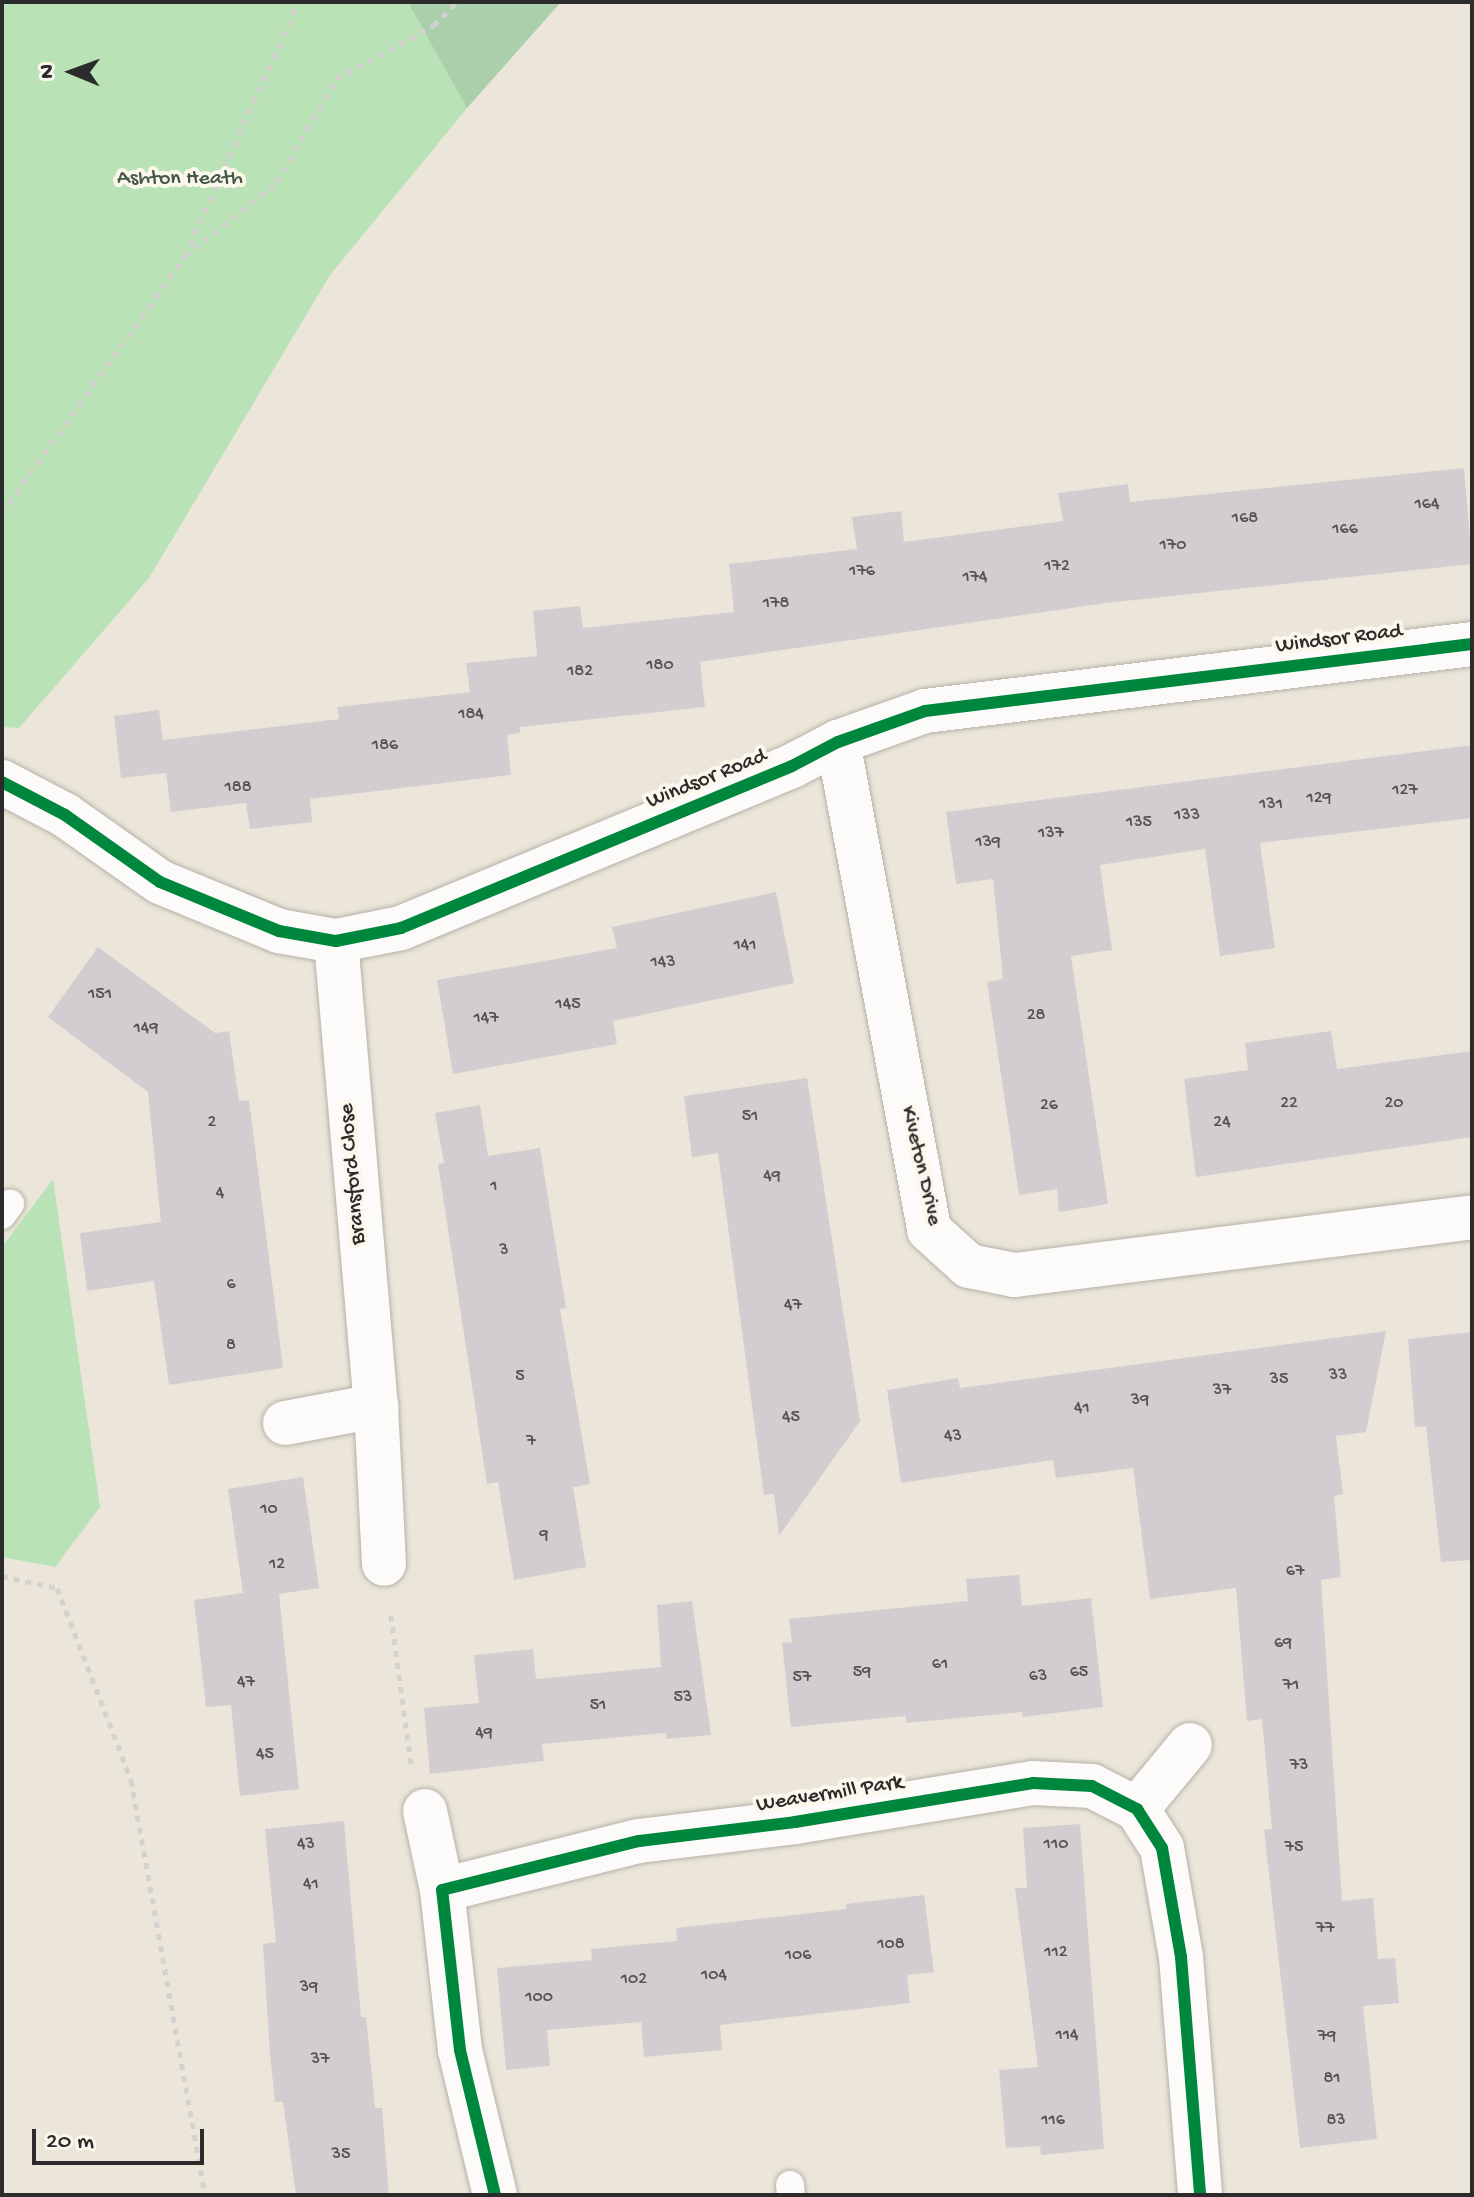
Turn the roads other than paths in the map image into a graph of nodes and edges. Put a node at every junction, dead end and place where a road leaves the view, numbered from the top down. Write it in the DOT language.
graph roads {
  1 [pos="1472,644"];
  2 [pos="838,742"];
  3 [pos="2,782"];
  4 [pos="336,941"];
  5 [pos="1472,1217"];
  6 [pos="376,1406"];
  7 [pos="285,1423"];
  8 [pos="384,1564"];
  9 [pos="1190,1745"];
  10 [pos="1137,1809"];
  11 [pos="425,1811"];
  12 [pos="442,1890"];
  13 [pos="495,2195"];
  14 [pos="1200,2195"];
  1 -- 2 [label="street, Windsor Road"];
  2 -- 4 [label="street, Windsor Road"];
  2 -- 5 [label="street, Kiveton Drive"];
  3 -- 4 [label="street, Windsor Road"];
  4 -- 6 [label="street, Bransford Close"];
  6 -- 7 [label="street"];
  6 -- 8 [label="street, Bransford Close"];
  9 -- 10 [label="street"];
  10 -- 12 [label="street, Weavermill Park"];
  10 -- 14 [label="street"];
  11 -- 12 [label="street"];
  12 -- 13 [label="street"];
}
